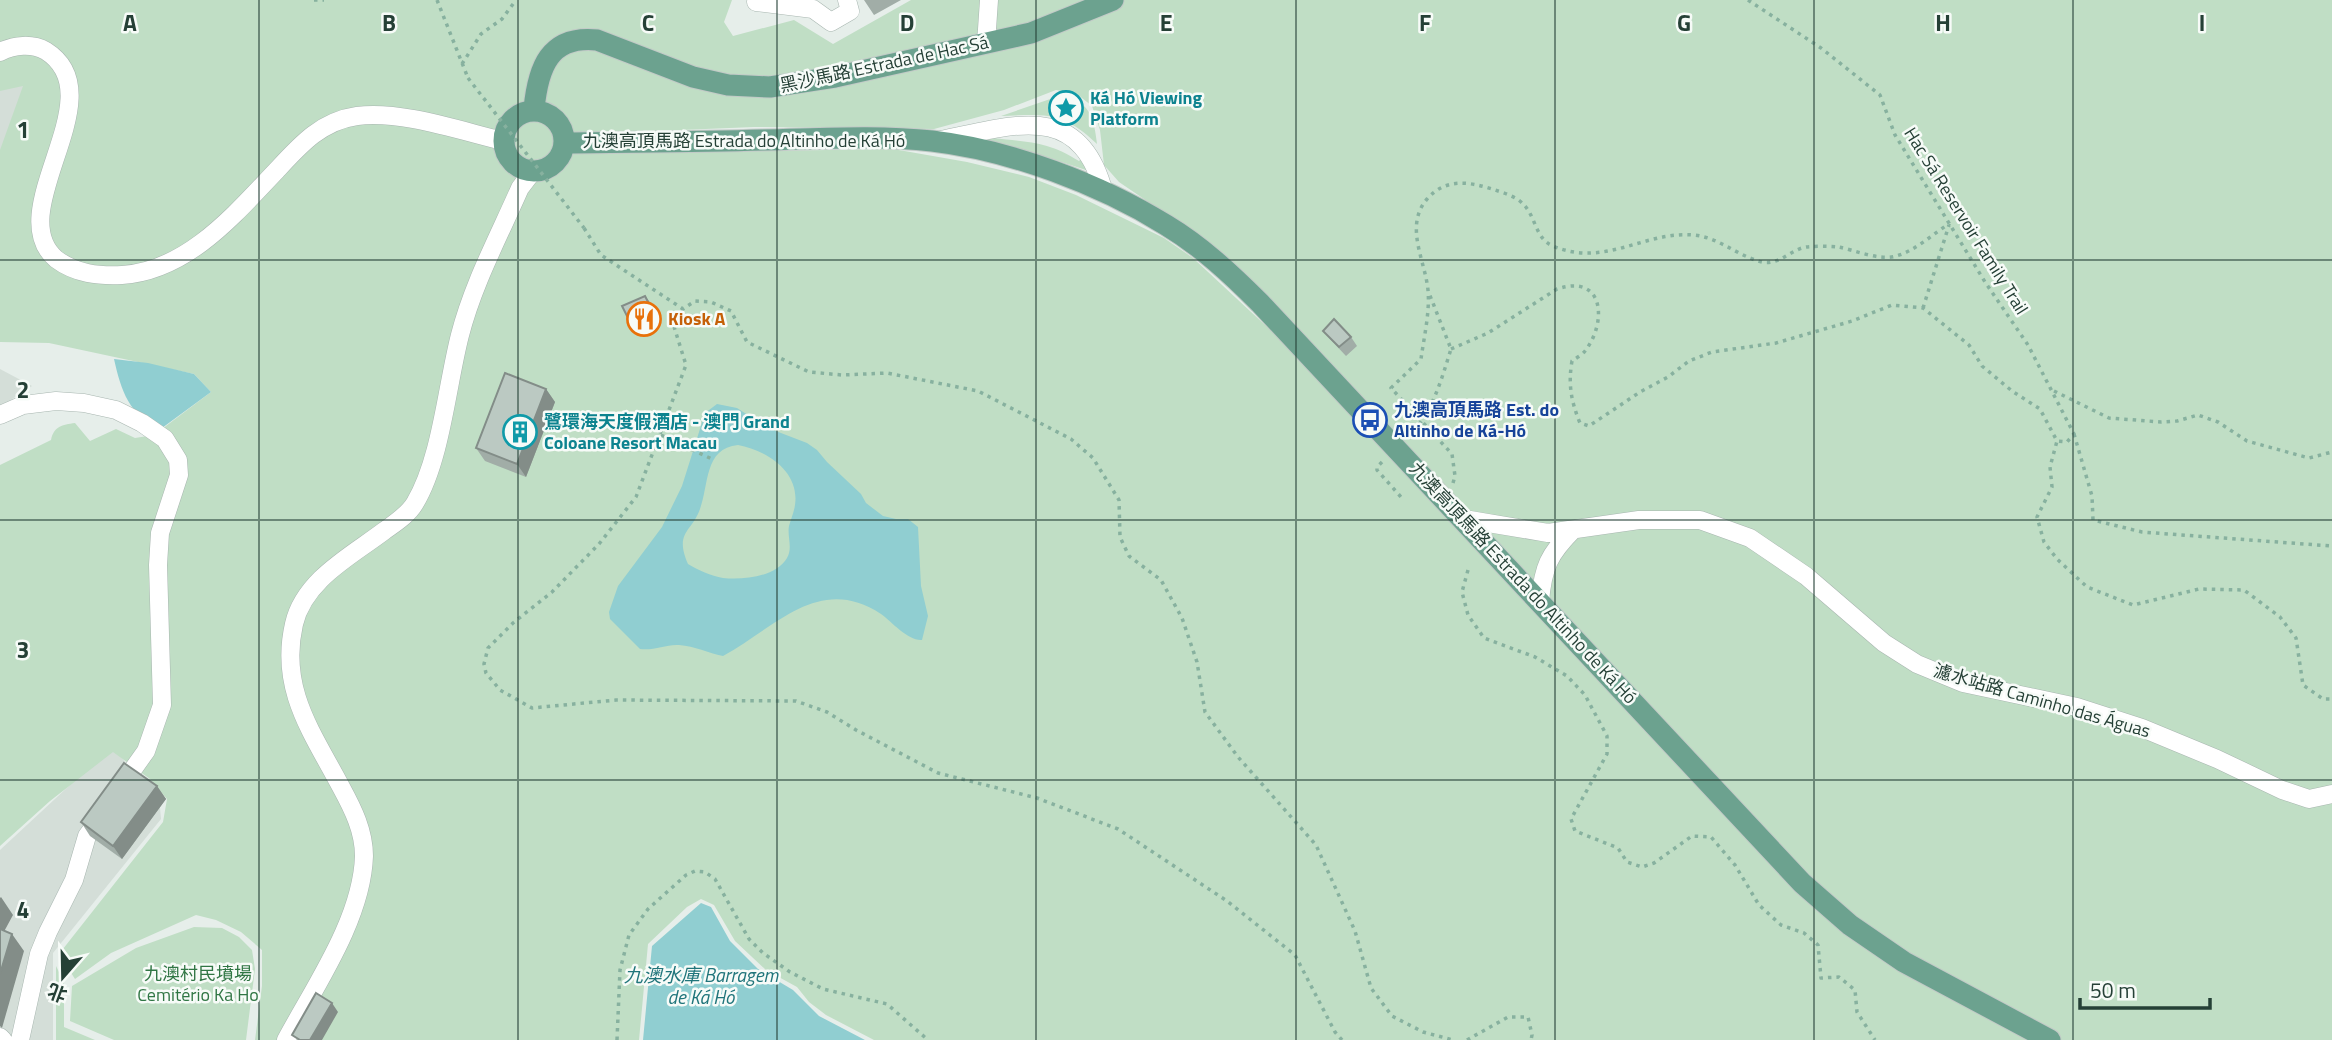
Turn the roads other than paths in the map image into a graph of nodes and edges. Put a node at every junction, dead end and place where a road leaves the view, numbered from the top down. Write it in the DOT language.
graph roads {
  1 [pos="847,0"];
  2 [pos="989,0"];
  3 [pos="1113,0"];
  4 [pos="756,2"];
  5 [pos="986,44"];
  6 [pos="0,52"];
  7 [pos="534,109"];
  8 [pos="503,141"];
  9 [pos="934,141"];
  10 [pos="565,143"];
  11 [pos="523,175"];
  12 [pos="1104,193"];
  13 [pos="0,415"];
  14 [pos="1464,519"];
  15 [pos="1573,530"];
  16 [pos="1540,601"];
  17 [pos="2332,794"];
  18 [pos="20,1040"];
  19 [pos="286,1040"];
  20 [pos="2050,1040"];
  1 -- 4 [label="street"];
  2 -- 5 [label="street"];
  3 -- 5 [label="main road, 黑沙馬路 Estrada de Hac Sá"];
  5 -- 7 [label="main road, 黑沙馬路 Estrada de Hac Sá"];
  6 -- 8 [label="street"];
  7 -- 8 [label="main road"];
  7 -- 10 [label="main road"];
  8 -- 11 [label="main road"];
  9 -- 10 [label="main road, 九澳高頂馬路 Estrada do Altinho de Ká Hó"];
  9 -- 12 [label="main road, 九澳高頂馬路 Estrada do Altinho de Ká Hó"];
  9 -- 12 [label="street"];
  10 -- 11 [label="main road"];
  11 -- 19 [label="street"];
  12 -- 14 [label="main road, 九澳高頂馬路 Estrada do Altinho de Ká Hó"];
  13 -- 18 [label="street"];
  14 -- 15 [label="street, 濾水站路 Caminho das Águas"];
  14 -- 16 [label="main road, 九澳高頂馬路 Estrada do Altinho de Ká Hó"];
  15 -- 16 [label="street"];
  15 -- 17 [label="street, 濾水站路 Caminho das Águas"];
  16 -- 20 [label="main road, 九澳高頂馬路 Estrada do Altinho de Ká Hó"];
}
